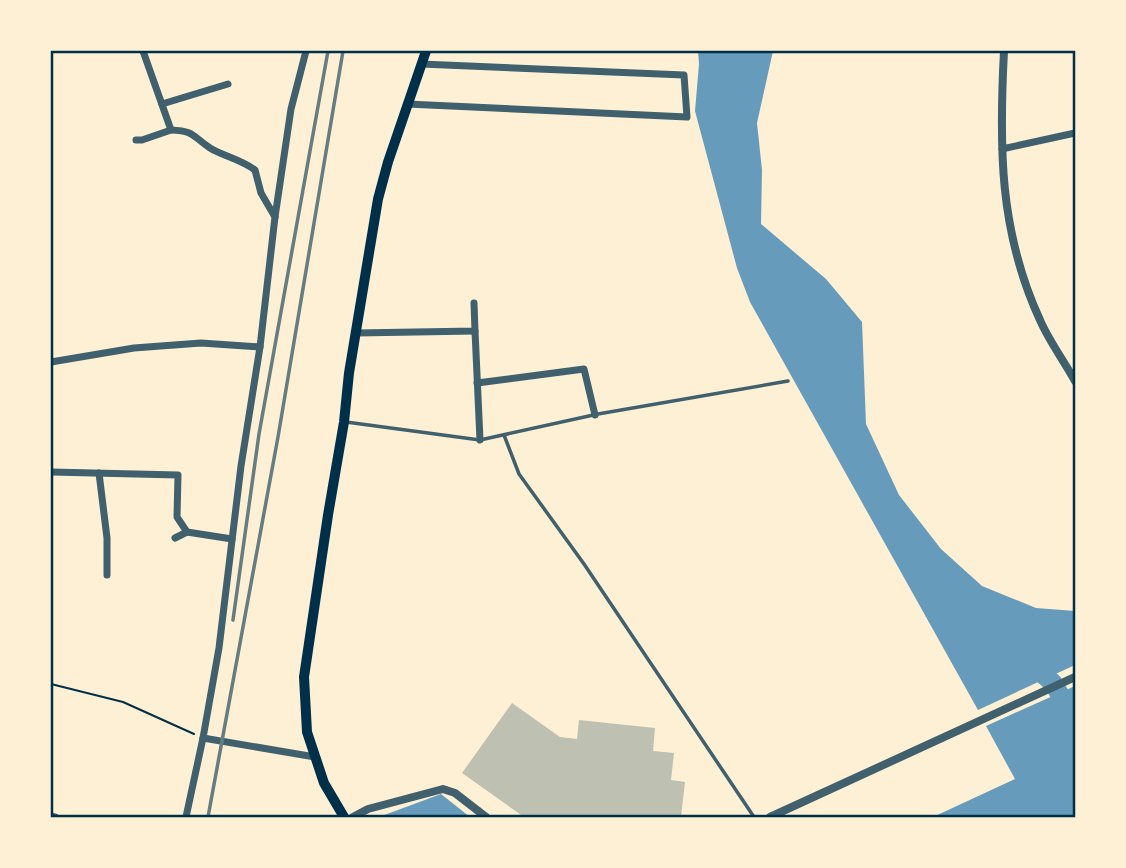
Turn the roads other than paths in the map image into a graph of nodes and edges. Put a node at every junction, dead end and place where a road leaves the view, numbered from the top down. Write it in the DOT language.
graph roads {
  1 [pos="143,51"];
  2 [pos="306,51"];
  3 [pos="426,51"];
  4 [pos="1004,51"];
  5 [pos="421,64"];
  6 [pos="228,84"];
  7 [pos="162,104"];
  8 [pos="407,104"];
  9 [pos="171,130"];
  10 [pos="1075,133"];
  11 [pos="136,140"];
  12 [pos="1002,149"];
  13 [pos="275,217"];
  14 [pos="474,303"];
  15 [pos="475,331"];
  16 [pos="356,333"];
  17 [pos="260,346"];
  18 [pos="51,362"];
  19 [pos="788,381"];
  20 [pos="1075,381"];
  21 [pos="477,383"];
  22 [pos="595,415"];
  23 [pos="344,422"];
  24 [pos="504,435"];
  25 [pos="480,440"];
  26 [pos="51,472"];
  27 [pos="99,473"];
  28 [pos="187,533"];
  29 [pos="175,538"];
  30 [pos="232,539"];
  31 [pos="107,575"];
  32 [pos="1075,677"];
  33 [pos="203,738"];
  34 [pos="315,757"];
  35 [pos="187,817"];
  36 [pos="344,817"];
  37 [pos="353,817"];
  38 [pos="486,817"];
  39 [pos="754,817"];
  40 [pos="770,817"];
  1 -- 7 [label="street"];
  2 -- 13 [label="street"];
  3 -- 5 [label="main road"];
  4 -- 12 [label="street"];
  5 -- 8 [label="main road"];
  5 -- 8 [label="street"];
  6 -- 7 [label="street"];
  7 -- 9 [label="street"];
  8 -- 16 [label="main road"];
  9 -- 11 [label="street"];
  9 -- 13 [label="street"];
  10 -- 12 [label="street"];
  12 -- 20 [label="street"];
  13 -- 17 [label="street"];
  14 -- 15 [label="street"];
  15 -- 16 [label="street"];
  15 -- 21 [label="street"];
  16 -- 23 [label="main road"];
  17 -- 18 [label="street"];
  17 -- 30 [label="street"];
  19 -- 22 [label="lane"];
  21 -- 22 [label="street"];
  21 -- 25 [label="street"];
  22 -- 24 [label="lane"];
  23 -- 25 [label="lane"];
  23 -- 34 [label="main road"];
  24 -- 25 [label="lane"];
  24 -- 39 [label="lane"];
  26 -- 27 [label="street"];
  27 -- 28 [label="street"];
  27 -- 31 [label="street"];
  28 -- 29 [label="street"];
  28 -- 30 [label="street"];
  30 -- 33 [label="street"];
  32 -- 40 [label="street"];
  33 -- 34 [label="street"];
  33 -- 35 [label="street"];
  34 -- 36 [label="main road"];
  37 -- 38 [label="street"];
}
